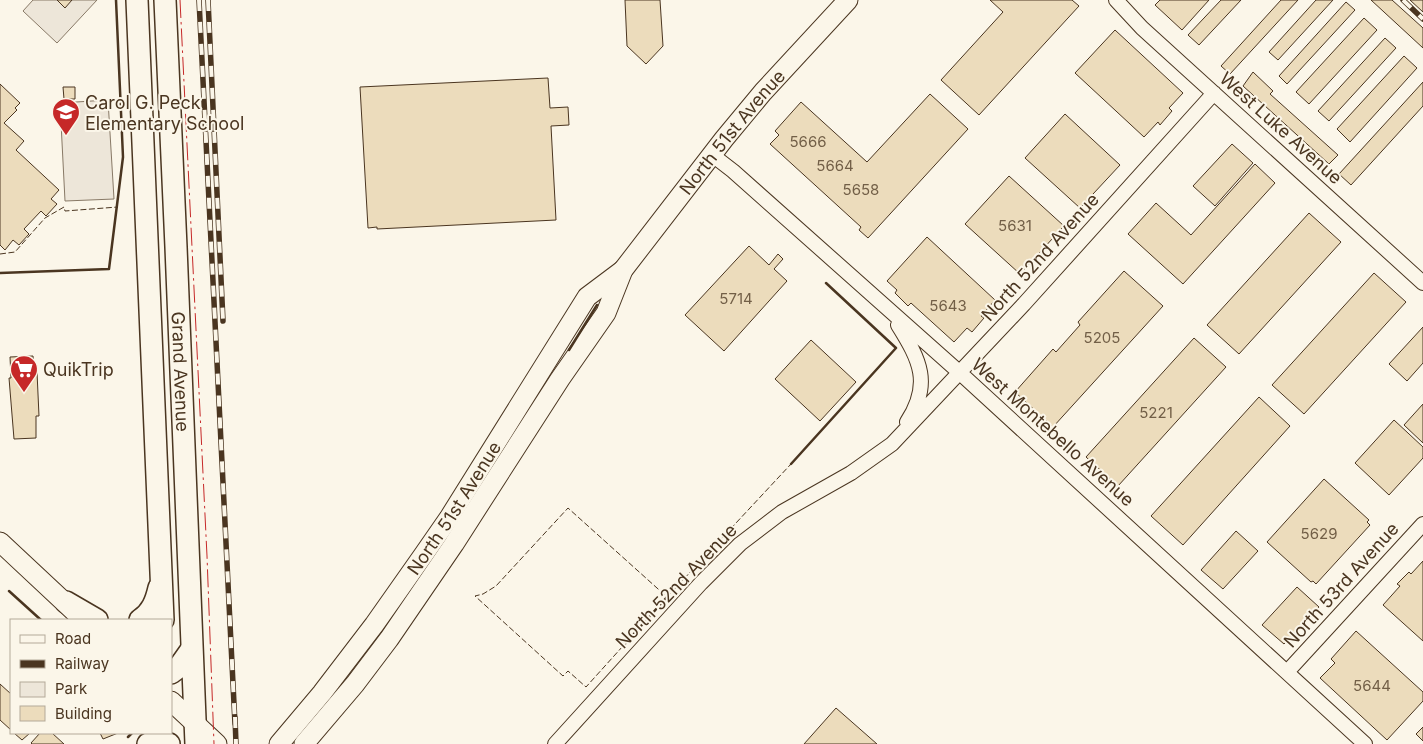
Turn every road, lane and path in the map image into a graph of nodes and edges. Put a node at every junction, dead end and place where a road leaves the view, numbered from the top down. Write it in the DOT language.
graph roads {
  1 [pos="138,0"];
  2 [pos="165,0"];
  3 [pos="848,0"];
  4 [pos="1116,0"];
  5 [pos="1214,93"];
  6 [pos="711,154"];
  7 [pos="623,270"];
  8 [pos="1423,282"];
  9 [pos="890,312"];
  10 [pos="959,372"];
  11 [pos="892,444"];
  12 [pos="1423,524"];
  13 [pos="0,542"];
  14 [pos="161,575"];
  15 [pos="66,602"];
  16 [pos="84,619"];
  17 [pos="95,619"];
  18 [pos="141,619"];
  19 [pos="163,619"];
  20 [pos="191,650"];
  21 [pos="172,672"];
  22 [pos="1287,672"];
  23 [pos="172,701"];
  24 [pos="172,724"];
  25 [pos="155,734"];
  26 [pos="284,739"];
  27 [pos="202,740"];
  28 [pos="146,744"];
  29 [pos="168,744"];
  30 [pos="304,744"];
  31 [pos="554,744"];
  32 [pos="1365,744"];
  1 -- 14 [label="highway, Grand Avenue"];
  2 -- 20 [label="highway, Grand Avenue"];
  3 -- 6 [label="main road, North 51st Avenue"];
  4 -- 5 [label="street, West Luke Avenue"];
  5 -- 8 [label="street, West Luke Avenue"];
  5 -- 10 [label="street, North 52nd Avenue"];
  6 -- 7 [label="main road, North 51st Avenue"];
  6 -- 9 [label="street, West Montebello Avenue"];
  7 -- 26 [label="main road, North 51st Avenue"];
  7 -- 30 [label="main road, North 51st Avenue"];
  9 -- 10 [label="street, West Montebello Avenue"];
  9 -- 11 [label="street, North 52nd Avenue"];
  10 -- 11 [label="street, North 52nd Avenue"];
  10 -- 22 [label="street, West Montebello Avenue"];
  11 -- 31 [label="street, North 52nd Avenue"];
  12 -- 22 [label="street, North 53rd Avenue"];
  13 -- 15 [label="main road"];
  14 -- 18 [label="highway"];
  14 -- 19 [label="highway, Grand Avenue"];
  15 -- 16 [label="main road"];
  15 -- 17 [label="highway"];
  20 -- 21 [label="highway"];
  20 -- 27 [label="highway, Grand Avenue"];
  22 -- 32 [label="street, West Montebello Avenue"];
  23 -- 27 [label="main road"];
  24 -- 27 [label="main road"];
  25 -- 28 [label="main road"];
  28 -- 29 [label="highway"];
}
